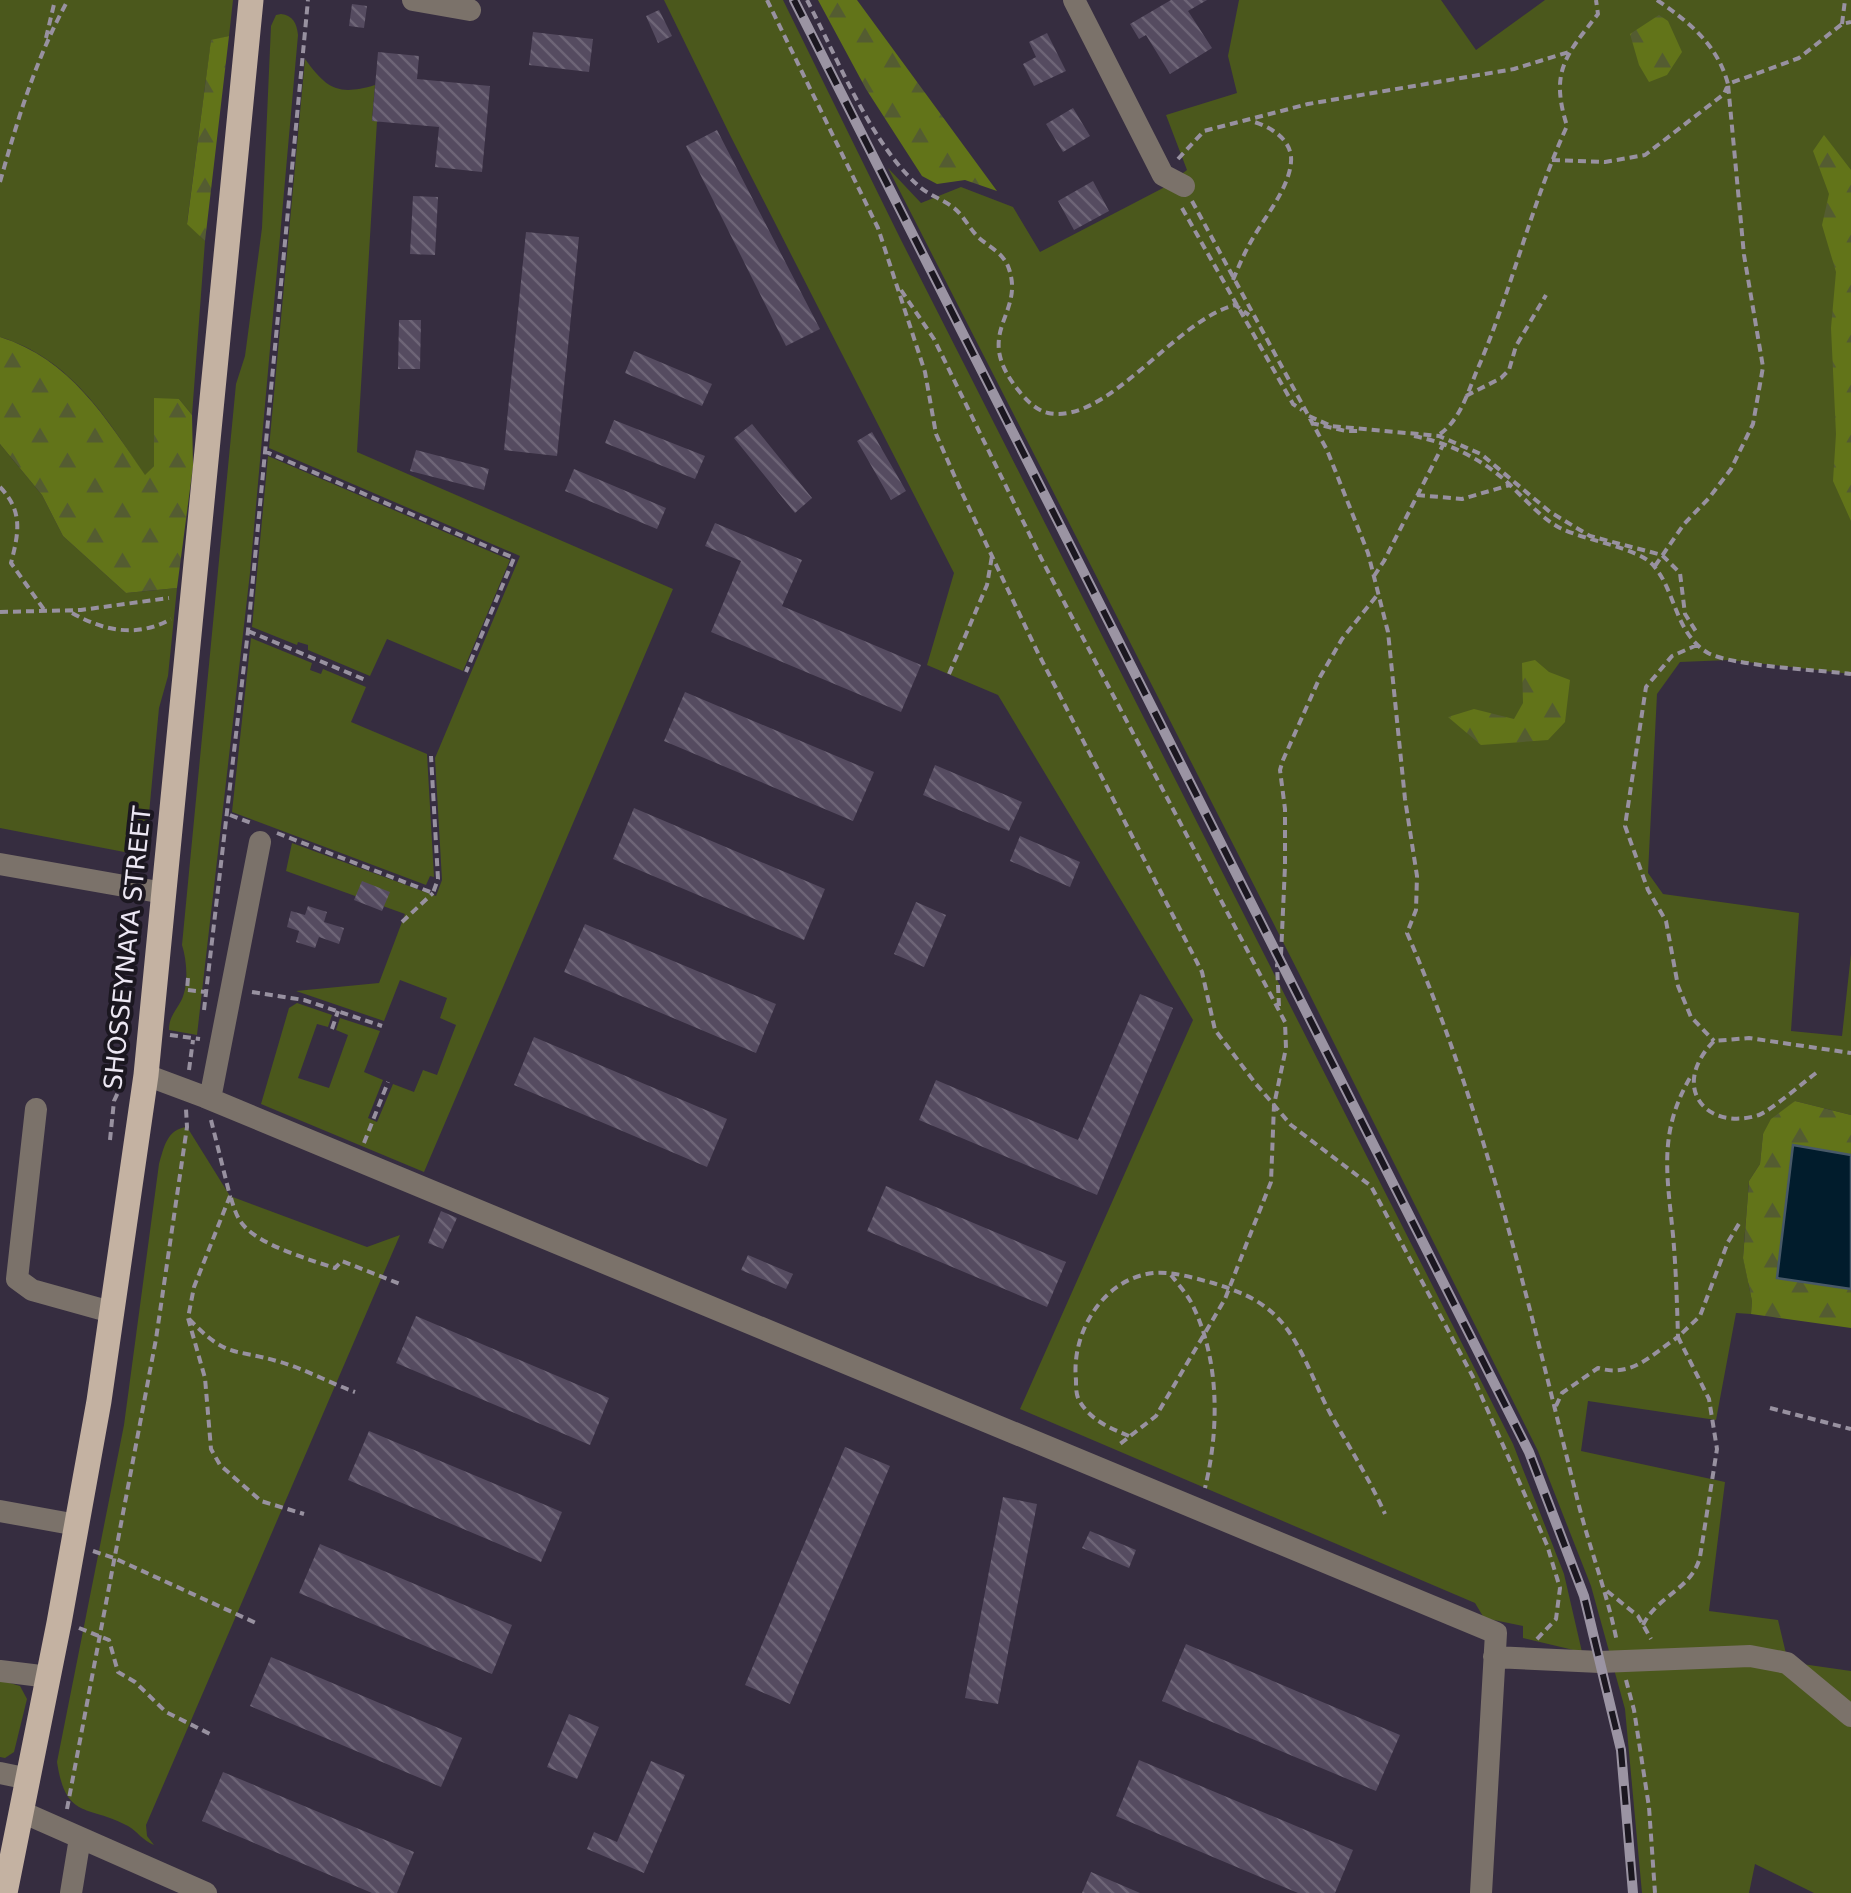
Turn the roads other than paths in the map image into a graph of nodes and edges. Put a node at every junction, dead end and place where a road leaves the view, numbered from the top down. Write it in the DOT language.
graph roads {
  1 [pos="251,0"];
  2 [pos="414,0"];
  3 [pos="1074,0"];
  4 [pos="470,10"];
  5 [pos="1176,189"];
  6 [pos="260,842"];
  7 [pos="0,864"];
  8 [pos="164,893"];
  9 [pos="134,1079"];
  10 [pos="200,1095"];
  11 [pos="36,1109"];
  12 [pos="112,1312"];
  13 [pos="0,1511"];
  14 [pos="75,1535"];
  15 [pos="1494,1657"];
  16 [pos="0,1671"];
  17 [pos="48,1677"];
  18 [pos="1851,1716"];
  19 [pos="0,1773"];
  20 [pos="29,1779"];
  21 [pos="22,1812"];
  22 [pos="71,1834"];
  23 [pos="5,1893"];
  24 [pos="71,1893"];
  25 [pos="206,1893"];
  26 [pos="1481,1893"];
  1 -- 8 [label="main road, SHOSSEYNAYA STREET"];
  2 -- 4 [label="street"];
  3 -- 5 [label="street"];
  6 -- 10 [label="street"];
  7 -- 8 [label="street"];
  8 -- 9 [label="main road, SHOSSEYNAYA STREET"];
  9 -- 10 [label="street"];
  9 -- 12 [label="main road, SHOSSEYNAYA STREET"];
  10 -- 15 [label="street"];
  11 -- 12 [label="street"];
  12 -- 14 [label="main road, SHOSSEYNAYA STREET"];
  13 -- 14 [label="street"];
  14 -- 17 [label="main road, SHOSSEYNAYA STREET"];
  15 -- 18 [label="street"];
  15 -- 26 [label="street"];
  16 -- 17 [label="street"];
  17 -- 20 [label="main road, SHOSSEYNAYA STREET"];
  19 -- 20 [label="street"];
  20 -- 21 [label="main road, SHOSSEYNAYA STREET"];
  21 -- 22 [label="street"];
  21 -- 23 [label="main road, SHOSSEYNAYA STREET"];
  22 -- 24 [label="street"];
  22 -- 25 [label="street"];
}
